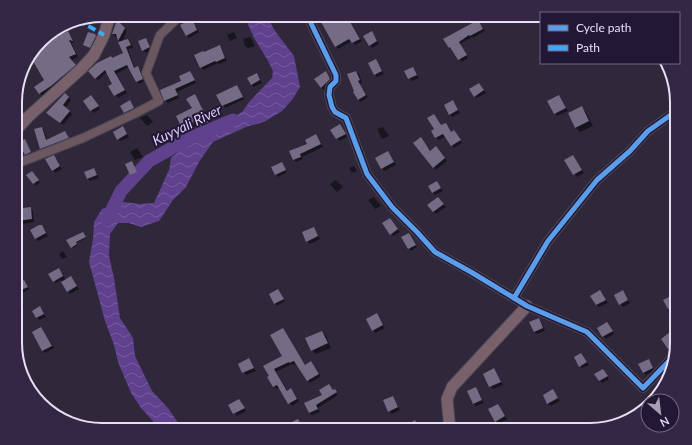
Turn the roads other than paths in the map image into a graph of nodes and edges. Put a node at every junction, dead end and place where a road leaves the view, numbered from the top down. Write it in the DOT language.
graph roads {
  1 [pos="108,22"];
  2 [pos="174,22"];
  3 [pos="310,22"];
  4 [pos="670,115"];
  5 [pos="22,124"];
  6 [pos="22,162"];
  7 [pos="514,298"];
  8 [pos="527,306"];
  9 [pos="667,362"];
  10 [pos="450,423"];
  1 -- 5 [label="street"];
  2 -- 6 [label="street"];
  3 -- 7 [label="street"];
  4 -- 7 [label="street"];
  7 -- 8 [label="street"];
  8 -- 9 [label="street"];
  8 -- 10 [label="street"];
}
